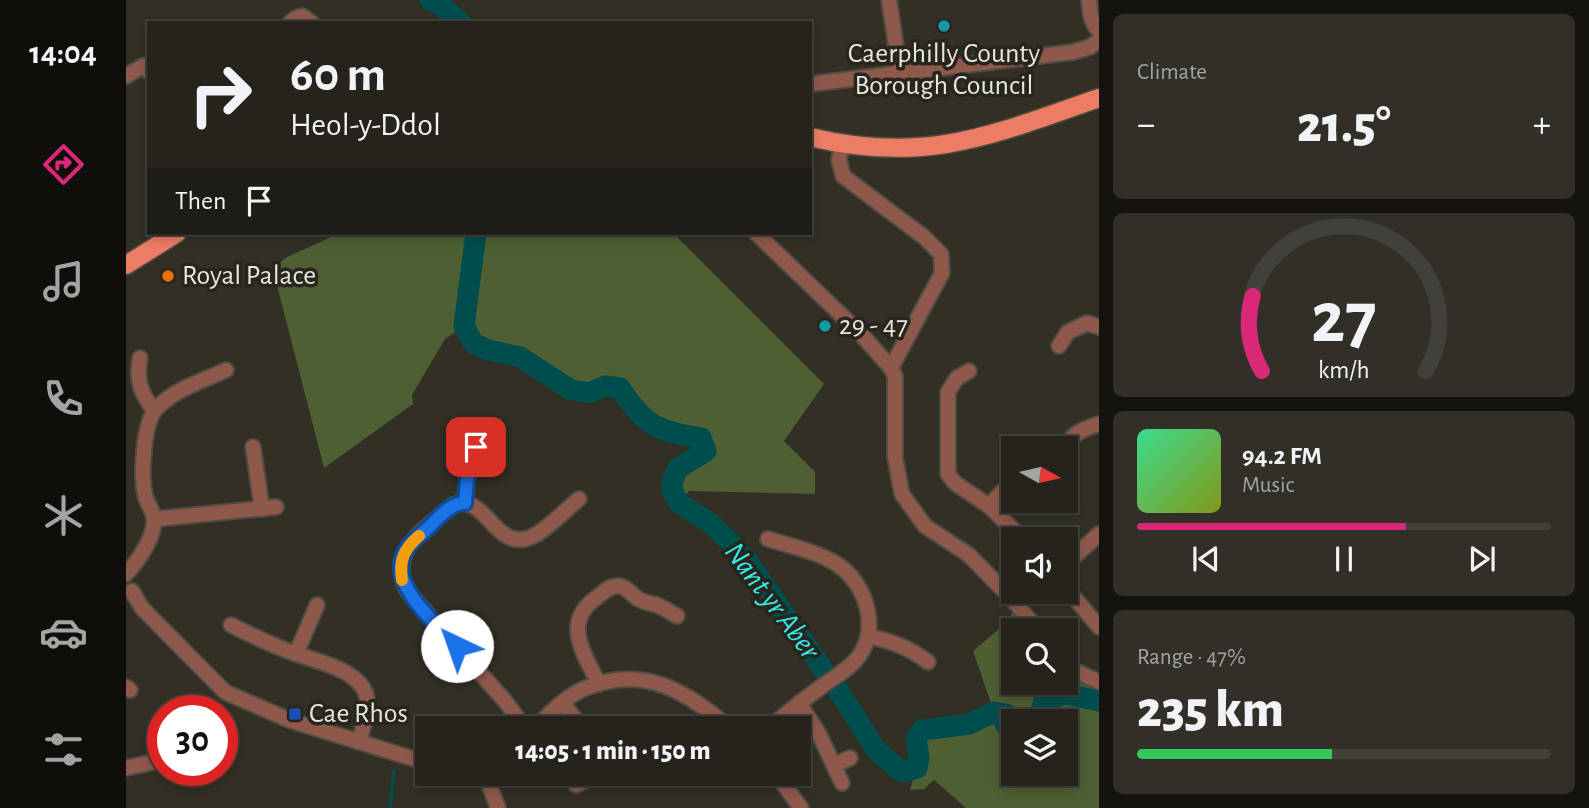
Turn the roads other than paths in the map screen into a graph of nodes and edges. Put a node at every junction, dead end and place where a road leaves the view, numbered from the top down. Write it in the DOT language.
graph roads {
  1 [pos="889,0"];
  2 [pos="1089,0"];
  3 [pos="293,21"];
  4 [pos="310,21"];
  5 [pos="1099,31"];
  6 [pos="1099,40"];
  7 [pos="146,69"];
  8 [pos="900,72"];
  9 [pos="126,76"];
  10 [pos="812,84"];
  11 [pos="1099,98"];
  12 [pos="812,138"];
  13 [pos="842,145"];
  14 [pos="174,235"];
  15 [pos="758,235"];
  16 [pos="126,265"];
  17 [pos="1099,327"];
  18 [pos="1059,346"];
  19 [pos="140,358"];
  20 [pos="891,368"];
  21 [pos="226,370"];
  22 [pos="969,371"];
  23 [pos="154,410"];
  24 [pos="1099,424"];
  25 [pos="1072,436"];
  26 [pos="253,447"];
  27 [pos="476,447"];
  28 [pos="1001,493"];
  29 [pos="579,499"];
  30 [pos="465,503"];
  31 [pos="989,506"];
  32 [pos="155,519"];
  33 [pos="1011,527"];
  34 [pos="1099,534"];
  35 [pos="768,538"];
  36 [pos="1078,553"];
  37 [pos="126,575"];
  38 [pos="128,599"];
  39 [pos="1078,602"];
  40 [pos="317,605"];
  41 [pos="677,616"];
  42 [pos="1028,618"];
  43 [pos="231,625"];
  44 [pos="1099,627"];
  45 [pos="868,636"];
  46 [pos="296,654"];
  47 [pos="928,662"];
  48 [pos="1078,672"];
  49 [pos="1099,682"];
  50 [pos="600,684"];
  51 [pos="562,703"];
  52 [pos="799,703"];
  53 [pos="516,716"];
  54 [pos="548,716"];
  55 [pos="573,716"];
  56 [pos="715,716"];
  57 [pos="784,716"];
  58 [pos="359,742"];
  59 [pos="850,758"];
  60 [pos="415,759"];
  61 [pos="147,763"];
  62 [pos="834,765"];
  63 [pos="126,768"];
  64 [pos="842,783"];
  65 [pos="490,786"];
  66 [pos="785,786"];
  67 [pos="498,808"];
  68 [pos="801,808"];
  1 -- 8 [label="street"];
  2 -- 5 [label="street"];
  3 -- 4 [label="street"];
  6 -- 8 [label="street"];
  7 -- 9 [label="street"];
  8 -- 10 [label="street"];
  11 -- 13 [label="main road"];
  12 -- 13 [label="main road"];
  13 -- 20 [label="street"];
  14 -- 16 [label="main road"];
  15 -- 20 [label="street"];
  17 -- 18 [label="street"];
  19 -- 23 [label="street"];
  20 -- 42 [label="street"];
  21 -- 23 [label="street"];
  22 -- 31 [label="street"];
  23 -- 32 [label="street"];
  24 -- 25 [label="street"];
  26 -- 32 [label="street"];
  27 -- 30 [label="street"];
  28 -- 31 [label="street"];
  29 -- 30 [label="street"];
  30 -- 53 [label="street"];
  31 -- 33 [label="street"];
  32 -- 37 [label="street"];
  34 -- 36 [label="street"];
  35 -- 45 [label="street"];
  37 -- 38 [label="street"];
  38 -- 58 [label="street"];
  39 -- 44 [label="street"];
  40 -- 46 [label="street"];
  41 -- 50 [label="street"];
  43 -- 46 [label="street"];
  45 -- 47 [label="street"];
  45 -- 52 [label="street"];
  46 -- 58 [label="street"];
  48 -- 49 [label="street"];
  50 -- 51 [label="street"];
  50 -- 56 [label="street"];
  51 -- 54 [label="street"];
  51 -- 55 [label="street"];
  52 -- 57 [label="street"];
  52 -- 62 [label="street"];
  58 -- 60 [label="street"];
  59 -- 62 [label="street"];
  61 -- 63 [label="street"];
  62 -- 64 [label="street"];
  65 -- 67 [label="street"];
  66 -- 68 [label="street"];
}
